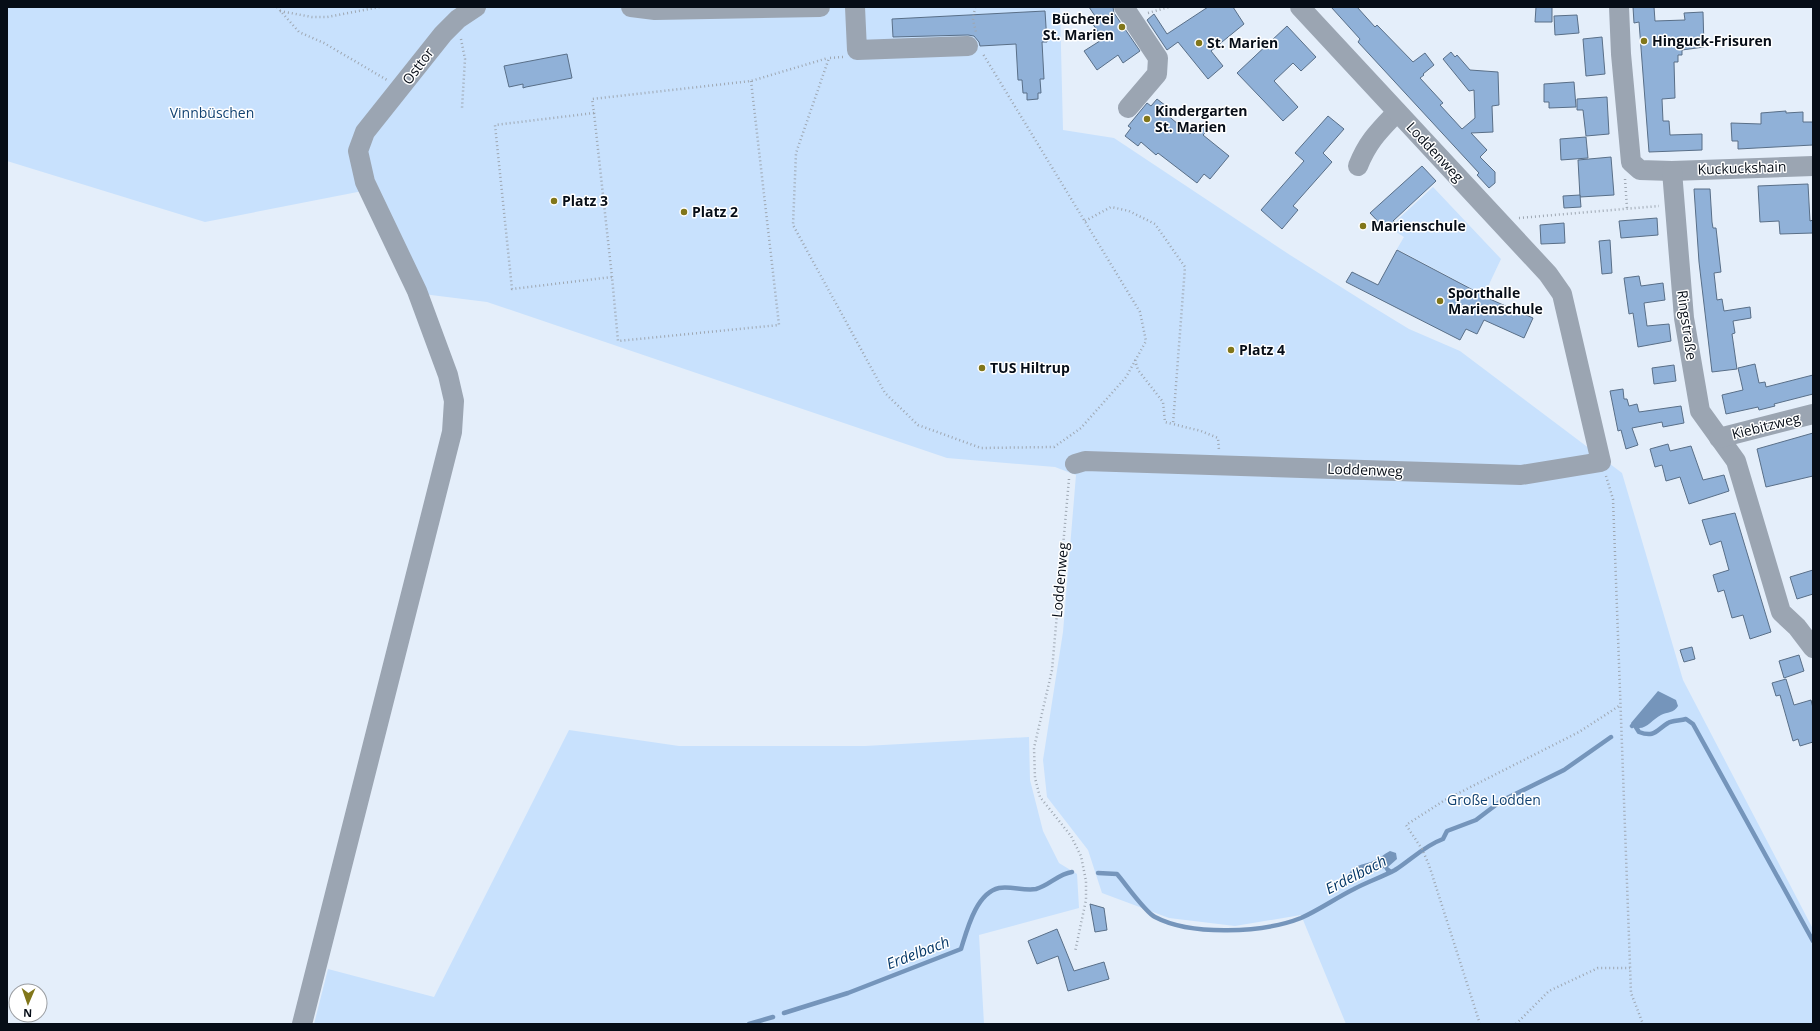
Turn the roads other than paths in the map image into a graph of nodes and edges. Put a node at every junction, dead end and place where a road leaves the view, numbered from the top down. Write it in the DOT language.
graph roads {
  1 [pos="476,7"];
  2 [pos="631,7"];
  3 [pos="820,7"];
  4 [pos="855,7"];
  5 [pos="1300,7"];
  6 [pos="1619,7"];
  7 [pos="1129,15"];
  8 [pos="975,44"];
  9 [pos="1128,108"];
  10 [pos="1398,112"];
  11 [pos="1358,166"];
  12 [pos="1813,166"];
  13 [pos="1672,171"];
  14 [pos="1813,414"];
  15 [pos="1719,438"];
  16 [pos="1075,464"];
  17 [pos="1805,625"];
  18 [pos="1813,648"];
  19 [pos="302,1024"];
  1 -- 19 [label="street, Osttor"];
  2 -- 3 [label="street"];
  4 -- 8 [label="street"];
  5 -- 10 [label="street, Loddenweg"];
  6 -- 13 [label="street"];
  7 -- 9 [label="street"];
  10 -- 11 [label="street"];
  10 -- 16 [label="street, Loddenweg"];
  12 -- 13 [label="street, Kuckuckshain"];
  13 -- 15 [label="street, Ringstraße"];
  14 -- 15 [label="street, Kiebitzweg"];
  15 -- 17 [label="street, Ringstraße"];
  17 -- 18 [label="street, Ringstraße"];
}
